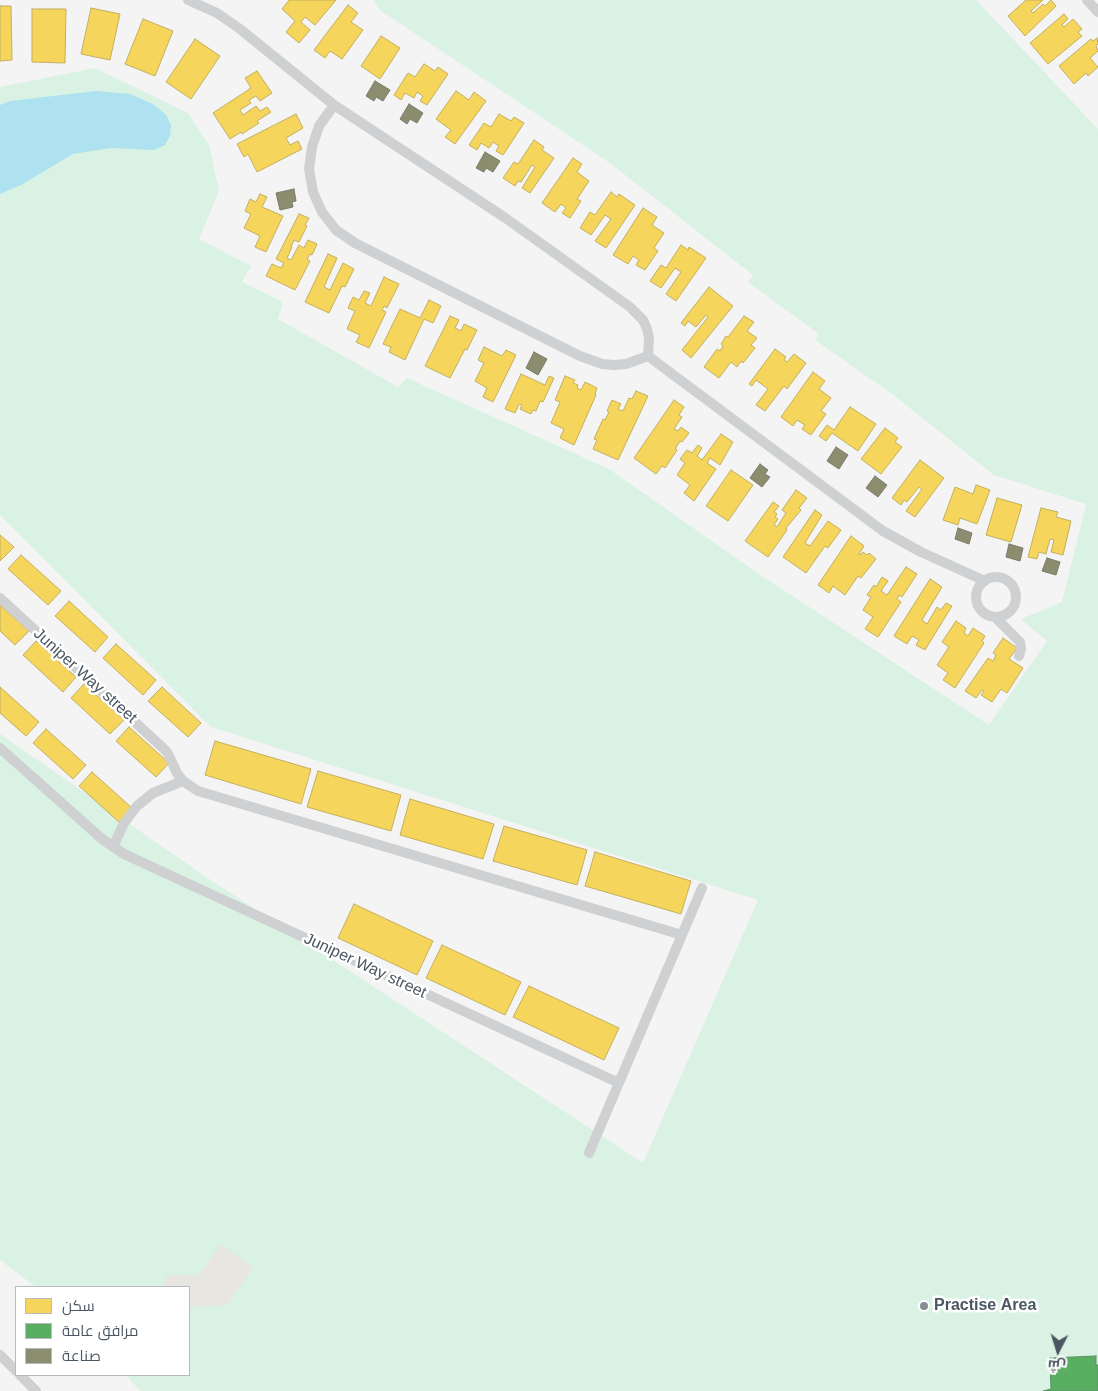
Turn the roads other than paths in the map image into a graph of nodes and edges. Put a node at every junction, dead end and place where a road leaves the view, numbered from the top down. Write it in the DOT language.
graph roads {
  1 [pos="188,0"];
  2 [pos="1087,0"];
  3 [pos="1098,12"];
  4 [pos="334,104"];
  5 [pos="648,356"];
  6 [pos="985,580"];
  7 [pos="0,598"];
  8 [pos="994,617"];
  9 [pos="1019,656"];
  10 [pos="0,748"];
  11 [pos="182,781"];
  12 [pos="113,847"];
  13 [pos="702,888"];
  14 [pos="682,935"];
  15 [pos="619,1083"];
  16 [pos="589,1153"];
  17 [pos="0,1356"];
  18 [pos="15,1370"];
  19 [pos="21,1376"];
  20 [pos="36,1391"];
  1 -- 4 [label="street"];
  2 -- 3 [label="street"];
  4 -- 5 [label="street"];
  4 -- 5 [label="street"];
  5 -- 6 [label="street"];
  6 -- 8 [label="street"];
  6 -- 8 [label="street"];
  7 -- 11 [label="street, Juniper Way street"];
  8 -- 9 [label="street"];
  10 -- 12 [label="street, Juniper Way street"];
  11 -- 12 [label="street"];
  11 -- 14 [label="street"];
  12 -- 15 [label="street, Juniper Way street"];
  13 -- 14 [label="street"];
  14 -- 15 [label="street"];
  15 -- 16 [label="street"];
  17 -- 18 [label="street"];
  19 -- 20 [label="street"];
}
